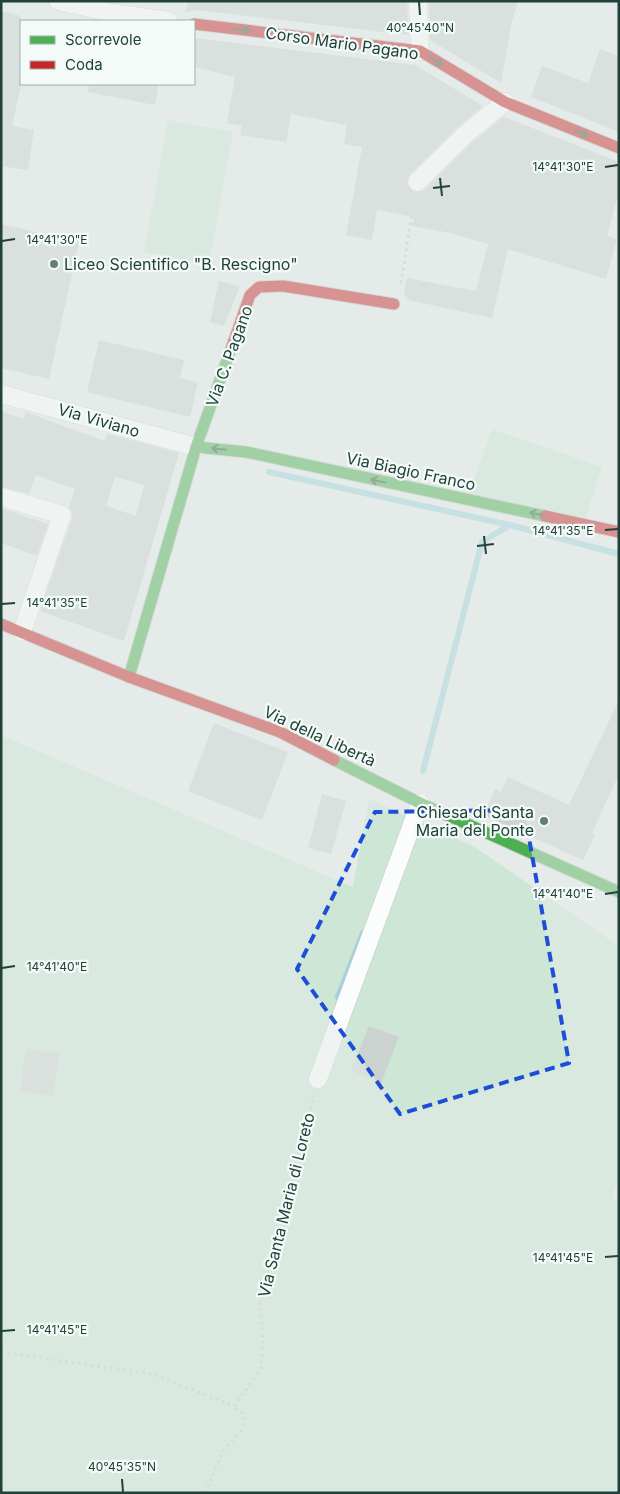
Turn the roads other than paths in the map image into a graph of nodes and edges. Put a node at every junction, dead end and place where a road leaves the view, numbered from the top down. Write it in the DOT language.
graph roads {
  1 [pos="58,1"];
  2 [pos="418,1"];
  3 [pos="113,7"];
  4 [pos="166,20"];
  5 [pos="195,24"];
  6 [pos="420,51"];
  7 [pos="505,102"];
  8 [pos="619,148"];
  9 [pos="417,182"];
  10 [pos="394,304"];
  11 [pos="1,394"];
  12 [pos="196,447"];
  13 [pos="1,497"];
  14 [pos="619,532"];
  15 [pos="1,624"];
  16 [pos="22,632"];
  17 [pos="129,677"];
  18 [pos="420,803"];
  19 [pos="619,892"];
  20 [pos="318,1079"];
  1 -- 3 [label="street"];
  2 -- 6 [label="street"];
  3 -- 4 [label="street"];
  5 -- 6 [label="street, Corso Mario Pagano, one-way"];
  6 -- 7 [label="street, Corso Mario Pagano, one-way"];
  7 -- 8 [label="street, Corso Mario Pagano, one-way"];
  7 -- 9 [label="street"];
  10 -- 12 [label="street, Via C. Pagano"];
  11 -- 12 [label="street, Via Viviano"];
  14 -- 12 [label="street, Via Biagio Franco, one-way"];
  12 -- 17 [label="street, Via C. Pagano"];
  13 -- 16 [label="street"];
  15 -- 16 [label="street, Via della Libertà"];
  16 -- 17 [label="street, Via della Libertà"];
  17 -- 18 [label="street, Via della Libertà"];
  18 -- 19 [label="street, Via della Libertà"];
  18 -- 20 [label="street"];
}
